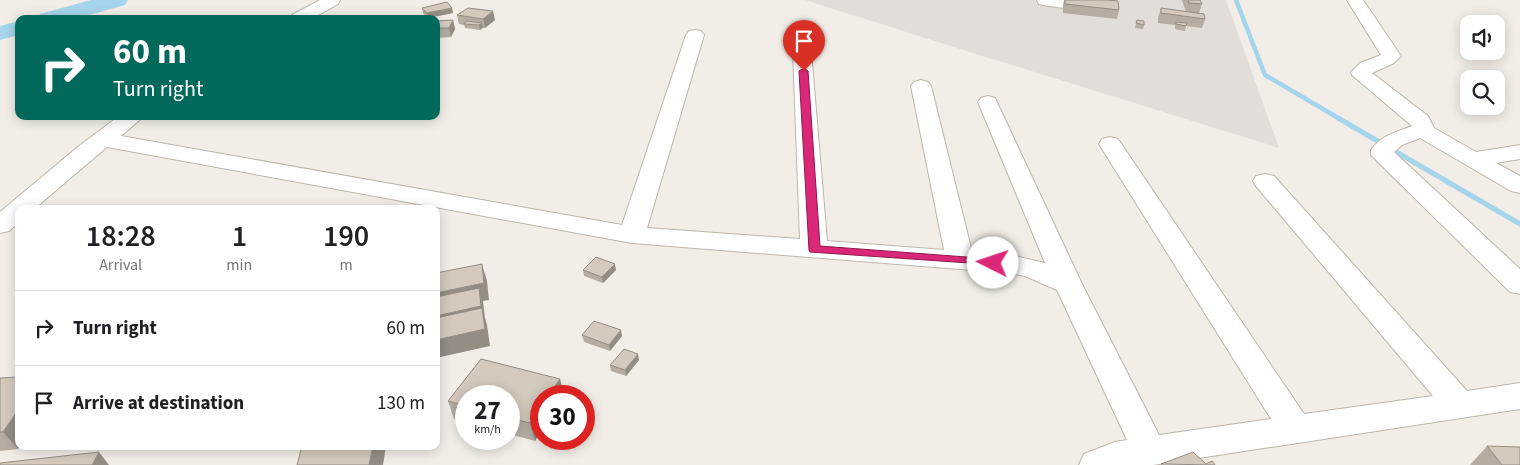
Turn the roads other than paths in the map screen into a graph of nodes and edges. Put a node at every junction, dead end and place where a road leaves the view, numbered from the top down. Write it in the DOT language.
graph roads {
  1 [pos="332,0"];
  2 [pos="1044,0"];
  3 [pos="1092,0"];
  4 [pos="1355,0"];
  5 [pos="305,15"];
  6 [pos="695,35"];
  7 [pos="802,51"];
  8 [pos="921,86"];
  9 [pos="988,102"];
  10 [pos="132,120"];
  11 [pos="1422,130"];
  12 [pos="103,139"];
  13 [pos="1110,144"];
  14 [pos="1520,152"];
  15 [pos="1472,159"];
  16 [pos="1265,181"];
  17 [pos="1520,186"];
  18 [pos="24,205"];
  19 [pos="632,235"];
  20 [pos="814,250"];
  21 [pos="960,260"];
  22 [pos="1068,284"];
  23 [pos="1520,285"];
  24 [pos="1520,396"];
  25 [pos="1460,405"];
  26 [pos="1295,429"];
  27 [pos="1150,452"];
  28 [pos="1097,465"];
  1 -- 5 [label="street"];
  2 -- 3 [label="street"];
  4 -- 11 [label="street"];
  6 -- 19 [label="street"];
  7 -- 20 [label="street"];
  8 -- 21 [label="street"];
  9 -- 22 [label="street"];
  10 -- 12 [label="street"];
  11 -- 15 [label="street"];
  11 -- 23 [label="street"];
  12 -- 18 [label="street"];
  12 -- 19 [label="street"];
  13 -- 26 [label="street"];
  14 -- 15 [label="street"];
  15 -- 17 [label="street"];
  16 -- 25 [label="street"];
  19 -- 20 [label="street"];
  20 -- 21 [label="street"];
  21 -- 22 [label="street"];
  22 -- 27 [label="street"];
  24 -- 25 [label="street"];
  25 -- 26 [label="street"];
  26 -- 27 [label="street"];
  27 -- 28 [label="street"];
}
